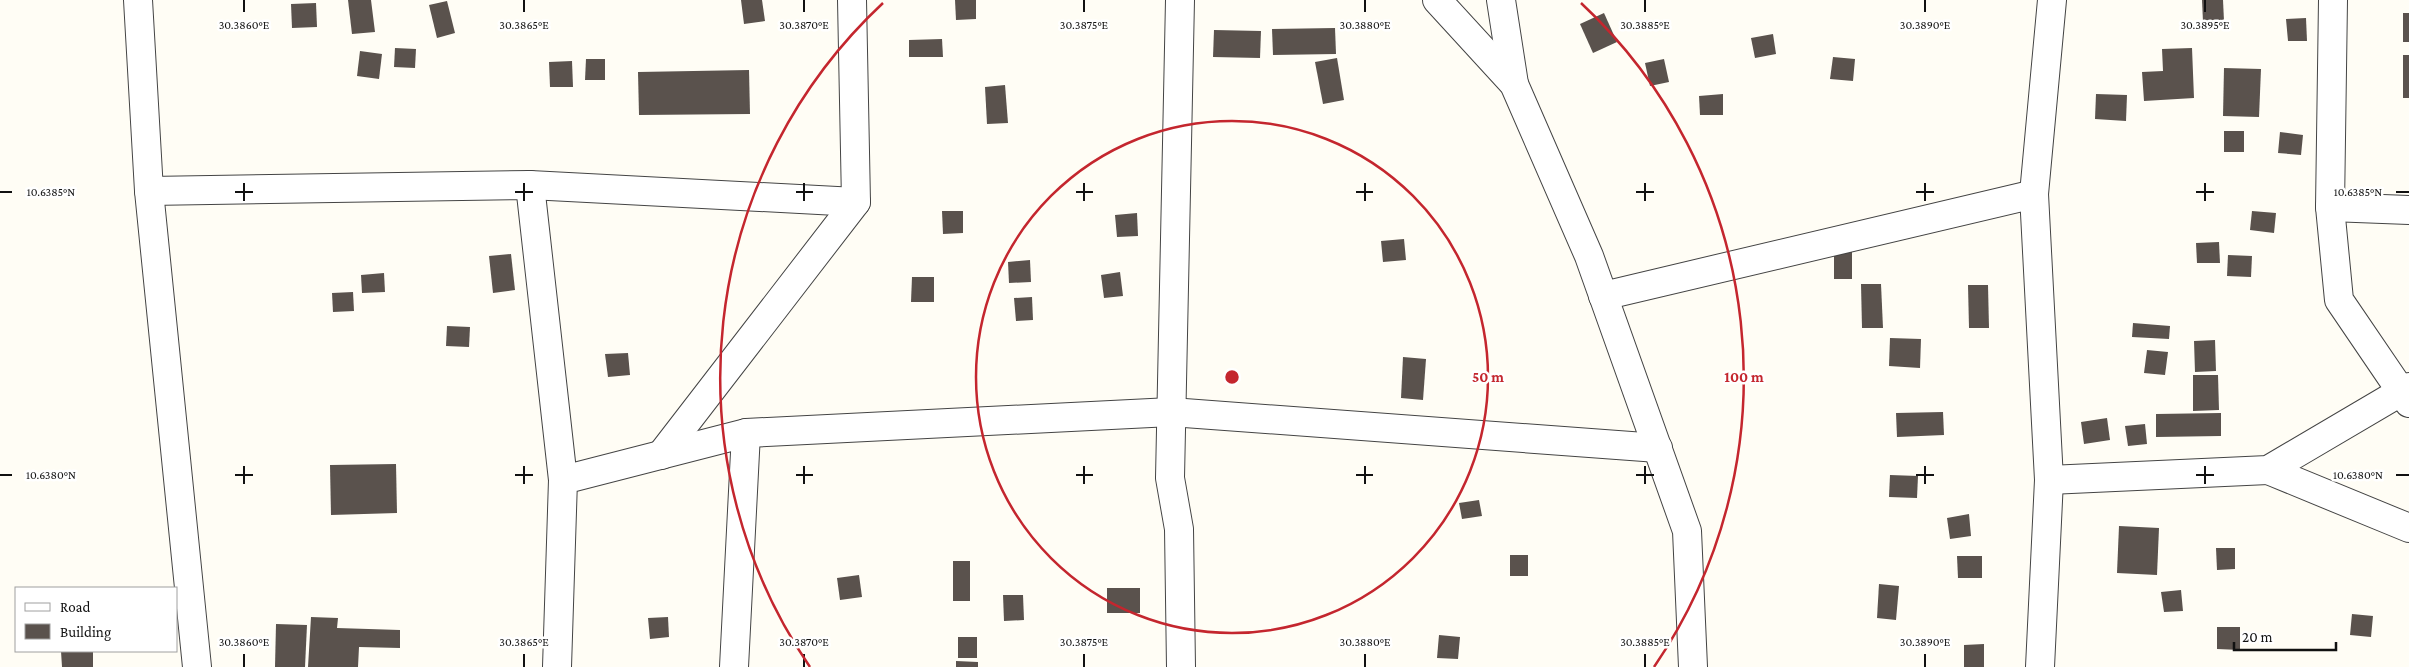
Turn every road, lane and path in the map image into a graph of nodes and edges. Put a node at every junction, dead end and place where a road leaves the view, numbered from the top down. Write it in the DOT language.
graph roads {
  1 [pos="138,0"];
  2 [pos="852,0"];
  3 [pos="1180,0"];
  4 [pos="1437,0"];
  5 [pos="1501,0"];
  6 [pos="2052,0"];
  7 [pos="2333,0"];
  8 [pos="1514,84"];
  9 [pos="530,185"];
  10 [pos="149,191"];
  11 [pos="2034,194"];
  12 [pos="856,202"];
  13 [pos="2330,207"];
  14 [pos="2409,210"];
  15 [pos="1603,296"];
  16 [pos="2406,393"];
  17 [pos="1171,412"];
  18 [pos="746,433"];
  19 [pos="1658,448"];
  20 [pos="661,455"];
  21 [pos="2268,470"];
  22 [pos="563,480"];
  23 [pos="2049,480"];
  24 [pos="2409,528"];
  25 [pos="197,667"];
  26 [pos="558,667"];
  27 [pos="734,667"];
  28 [pos="1181,667"];
  29 [pos="1693,667"];
  30 [pos="2040,667"];
  1 -- 10 [label="street"];
  2 -- 12 [label="street"];
  3 -- 17 [label="street"];
  4 -- 8 [label="street"];
  5 -- 8 [label="street"];
  6 -- 11 [label="street"];
  7 -- 13 [label="street"];
  8 -- 15 [label="street"];
  9 -- 10 [label="street"];
  9 -- 12 [label="street"];
  9 -- 22 [label="street"];
  10 -- 25 [label="street"];
  11 -- 15 [label="street"];
  11 -- 23 [label="street"];
  12 -- 20 [label="street"];
  13 -- 14 [label="street"];
  13 -- 16 [label="street"];
  15 -- 19 [label="street"];
  16 -- 21 [label="street"];
  17 -- 18 [label="street"];
  17 -- 19 [label="street"];
  17 -- 28 [label="street"];
  18 -- 20 [label="street"];
  18 -- 27 [label="street"];
  19 -- 29 [label="street"];
  20 -- 22 [label="street"];
  21 -- 23 [label="street"];
  21 -- 24 [label="street"];
  22 -- 26 [label="street"];
  23 -- 30 [label="street"];
}
